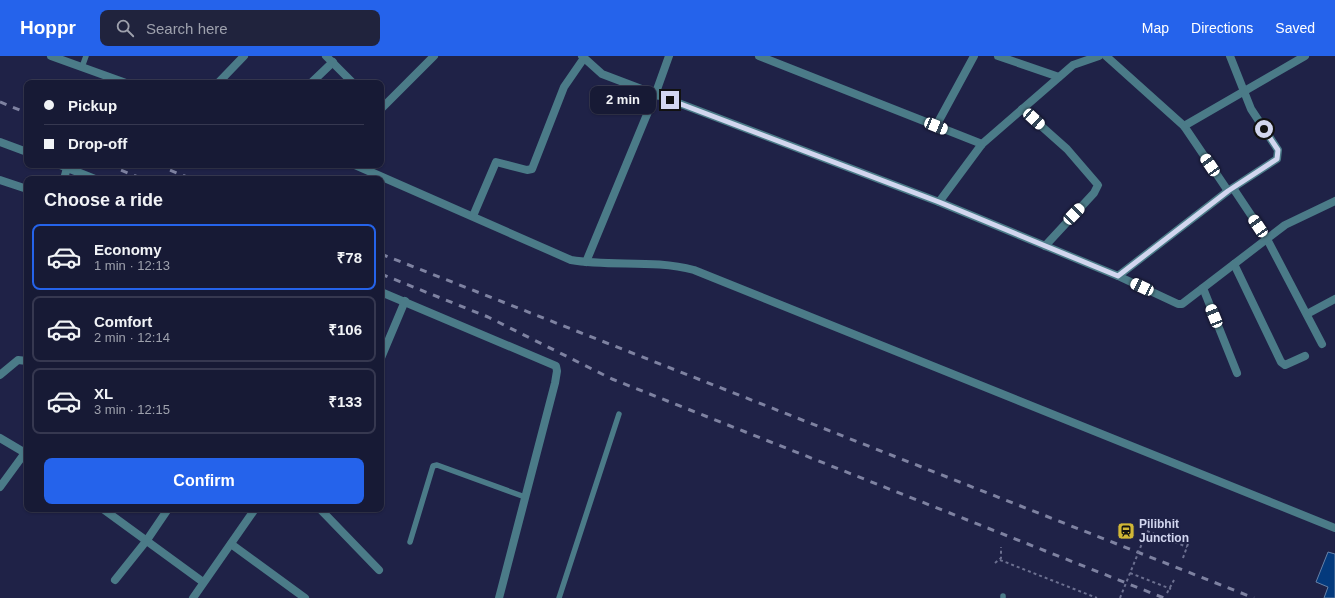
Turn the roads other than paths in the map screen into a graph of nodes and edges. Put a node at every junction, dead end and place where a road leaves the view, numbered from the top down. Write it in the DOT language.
graph roads {
  1 [pos="51,56"];
  2 [pos="86,56"];
  3 [pos="244,56"];
  4 [pos="326,56"];
  5 [pos="668,56"];
  6 [pos="759,56"];
  7 [pos="974,56"];
  8 [pos="998,56"];
  9 [pos="1099,56"];
  10 [pos="1106,56"];
  11 [pos="1230,56"];
  12 [pos="1305,56"];
  13 [pos="431,57"];
  14 [pos="583,57"];
  15 [pos="332,62"];
  16 [pos="82,67"];
  17 [pos="1059,77"];
  18 [pos="118,80"];
  19 [pos="221,80"];
  20 [pos="314,80"];
  21 [pos="350,80"];
  22 [pos="1244,91"];
  23 [pos="655,95"];
  24 [pos="384,106"];
  25 [pos="1022,109"];
  26 [pos="936,126"];
  27 [pos="1184,126"];
  28 [pos="0,142"];
  29 [pos="982,144"];
  30 [pos="24,151"];
  31 [pos="69,168"];
  32 [pos="362,168"];
  33 [pos="88,176"];
  34 [pos="380,176"];
  35 [pos="384,178"];
  36 [pos="0,180"];
  37 [pos="24,188"];
  38 [pos="1230,190"];
  39 [pos="1335,201"];
  40 [pos="939,202"];
  41 [pos="473,216"];
  42 [pos="1267,239"];
  43 [pos="1045,246"];
  44 [pos="586,262"];
  45 [pos="1234,264"];
  46 [pos="1118,276"];
  47 [pos="1203,288"];
  48 [pos="384,293"];
  49 [pos="1335,299"];
  50 [pos="406,302"];
  51 [pos="1307,314"];
  52 [pos="1322,344"];
  53 [pos="384,351"];
  54 [pos="1305,356"];
  55 [pos="24,361"];
  56 [pos="1237,372"];
  57 [pos="0,375"];
  58 [pos="619,414"];
  59 [pos="0,438"];
  60 [pos="24,451"];
  61 [pos="24,455"];
  62 [pos="0,487"];
  63 [pos="525,497"];
  64 [pos="107,512"];
  65 [pos="166,512"];
  66 [pos="254,512"];
  67 [pos="323,512"];
  68 [pos="1335,528"];
  69 [pos="147,540"];
  70 [pos="410,542"];
  71 [pos="231,544"];
  72 [pos="379,570"];
  73 [pos="115,580"];
  74 [pos="204,582"];
  75 [pos="193,598"];
  76 [pos="304,598"];
  77 [pos="499,598"];
  78 [pos="559,598"];
  1 -- 16 [label="street"];
  2 -- 16 [label="lane"];
  3 -- 19 [label="street"];
  4 -- 15 [label="street"];
  5 -- 23 [label="street"];
  6 -- 26 [label="street"];
  7 -- 26 [label="street"];
  8 -- 17 [label="street"];
  9 -- 17 [label="street"];
  10 -- 27 [label="street"];
  11 -- 22 [label="street"];
  12 -- 22 [label="street"];
  13 -- 24 [label="street"];
  14 -- 23 [label="street"];
  14 -- 41 [label="street"];
  15 -- 20 [label="street"];
  15 -- 21 [label="street"];
  16 -- 18 [label="street"];
  17 -- 25 [label="street"];
  22 -- 27 [label="street"];
  22 -- 38 [label="street"];
  23 -- 40 [label="street"];
  23 -- 44 [label="street"];
  25 -- 29 [label="street"];
  25 -- 43 [label="street"];
  26 -- 29 [label="street"];
  27 -- 38 [label="street"];
  28 -- 30 [label="street"];
  29 -- 40 [label="street"];
  31 -- 33 [label="street"];
  32 -- 34 [label="street"];
  35 -- 41 [label="street"];
  36 -- 37 [label="street"];
  38 -- 42 [label="street"];
  38 -- 46 [label="street"];
  39 -- 42 [label="street"];
  40 -- 43 [label="street"];
  41 -- 44 [label="street"];
  42 -- 45 [label="street"];
  42 -- 51 [label="street"];
  43 -- 46 [label="street"];
  44 -- 68 [label="street"];
  45 -- 47 [label="street"];
  45 -- 54 [label="street"];
  46 -- 47 [label="street"];
  47 -- 56 [label="street"];
  48 -- 50 [label="street"];
  49 -- 51 [label="street"];
  50 -- 53 [label="street"];
  50 -- 63 [label="street"];
  51 -- 52 [label="street"];
  55 -- 57 [label="street"];
  58 -- 78 [label="lane"];
  59 -- 60 [label="street"];
  61 -- 62 [label="street"];
  63 -- 70 [label="lane"];
  63 -- 77 [label="street"];
  64 -- 69 [label="street"];
  65 -- 69 [label="street"];
  66 -- 71 [label="street"];
  67 -- 72 [label="street"];
  69 -- 73 [label="street"];
  69 -- 74 [label="street"];
  71 -- 74 [label="street"];
  71 -- 76 [label="street"];
  74 -- 75 [label="street"];
}
